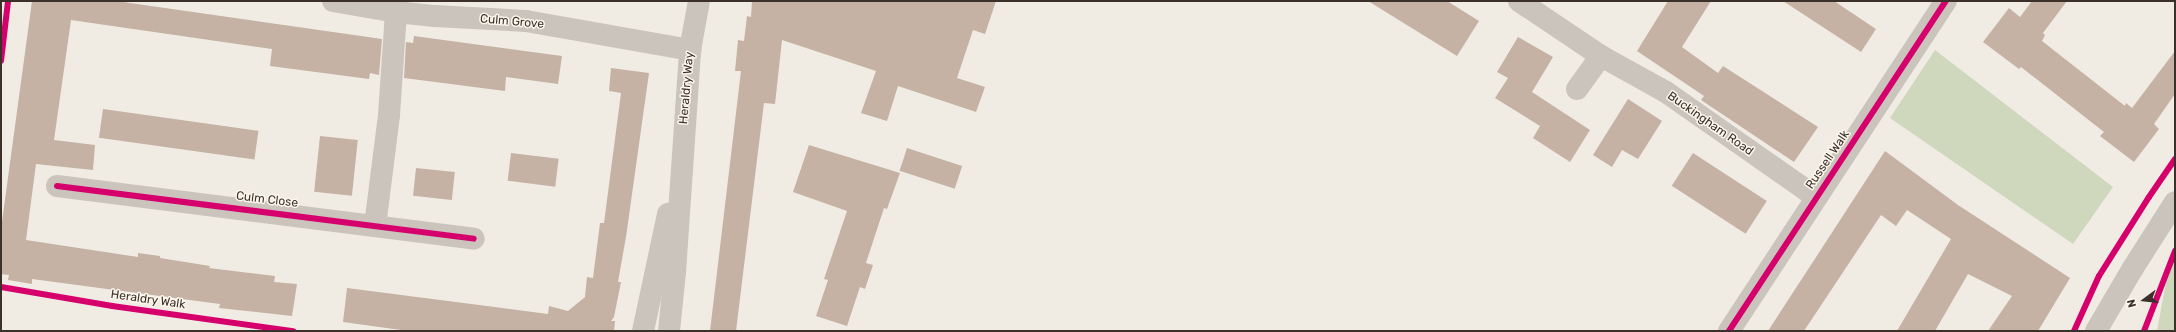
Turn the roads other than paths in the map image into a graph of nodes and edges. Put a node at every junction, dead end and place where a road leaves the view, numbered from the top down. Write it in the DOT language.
graph roads {
  1 [pos="333,1"];
  2 [pos="699,1"];
  3 [pos="1519,1"];
  4 [pos="1946,1"];
  5 [pos="396,12"];
  6 [pos="690,50"];
  7 [pos="1601,56"];
  8 [pos="1577,89"];
  9 [pos="680,177"];
  10 [pos="57,186"];
  11 [pos="1816,197"];
  12 [pos="2175,202"];
  13 [pos="375,226"];
  14 [pos="474,239"];
  15 [pos="643,331"];
  16 [pos="669,331"];
  17 [pos="1729,331"];
  18 [pos="2096,331"];
  1 -- 5 [label="street, Culm Grove"];
  2 -- 6 [label="street, Heraldry Way"];
  3 -- 7 [label="street, Buckingham Road"];
  4 -- 11 [label="street, Russell Walk"];
  5 -- 6 [label="street, Culm Grove"];
  5 -- 13 [label="street"];
  6 -- 9 [label="street, Heraldry Way"];
  7 -- 8 [label="street"];
  7 -- 11 [label="street, Buckingham Road"];
  9 -- 15 [label="street, Heraldry Way"];
  9 -- 16 [label="street, Heraldry Way"];
  10 -- 13 [label="street, Culm Close"];
  11 -- 17 [label="street, Russell Walk"];
  12 -- 18 [label="street"];
  13 -- 14 [label="street, Culm Close"];
}
